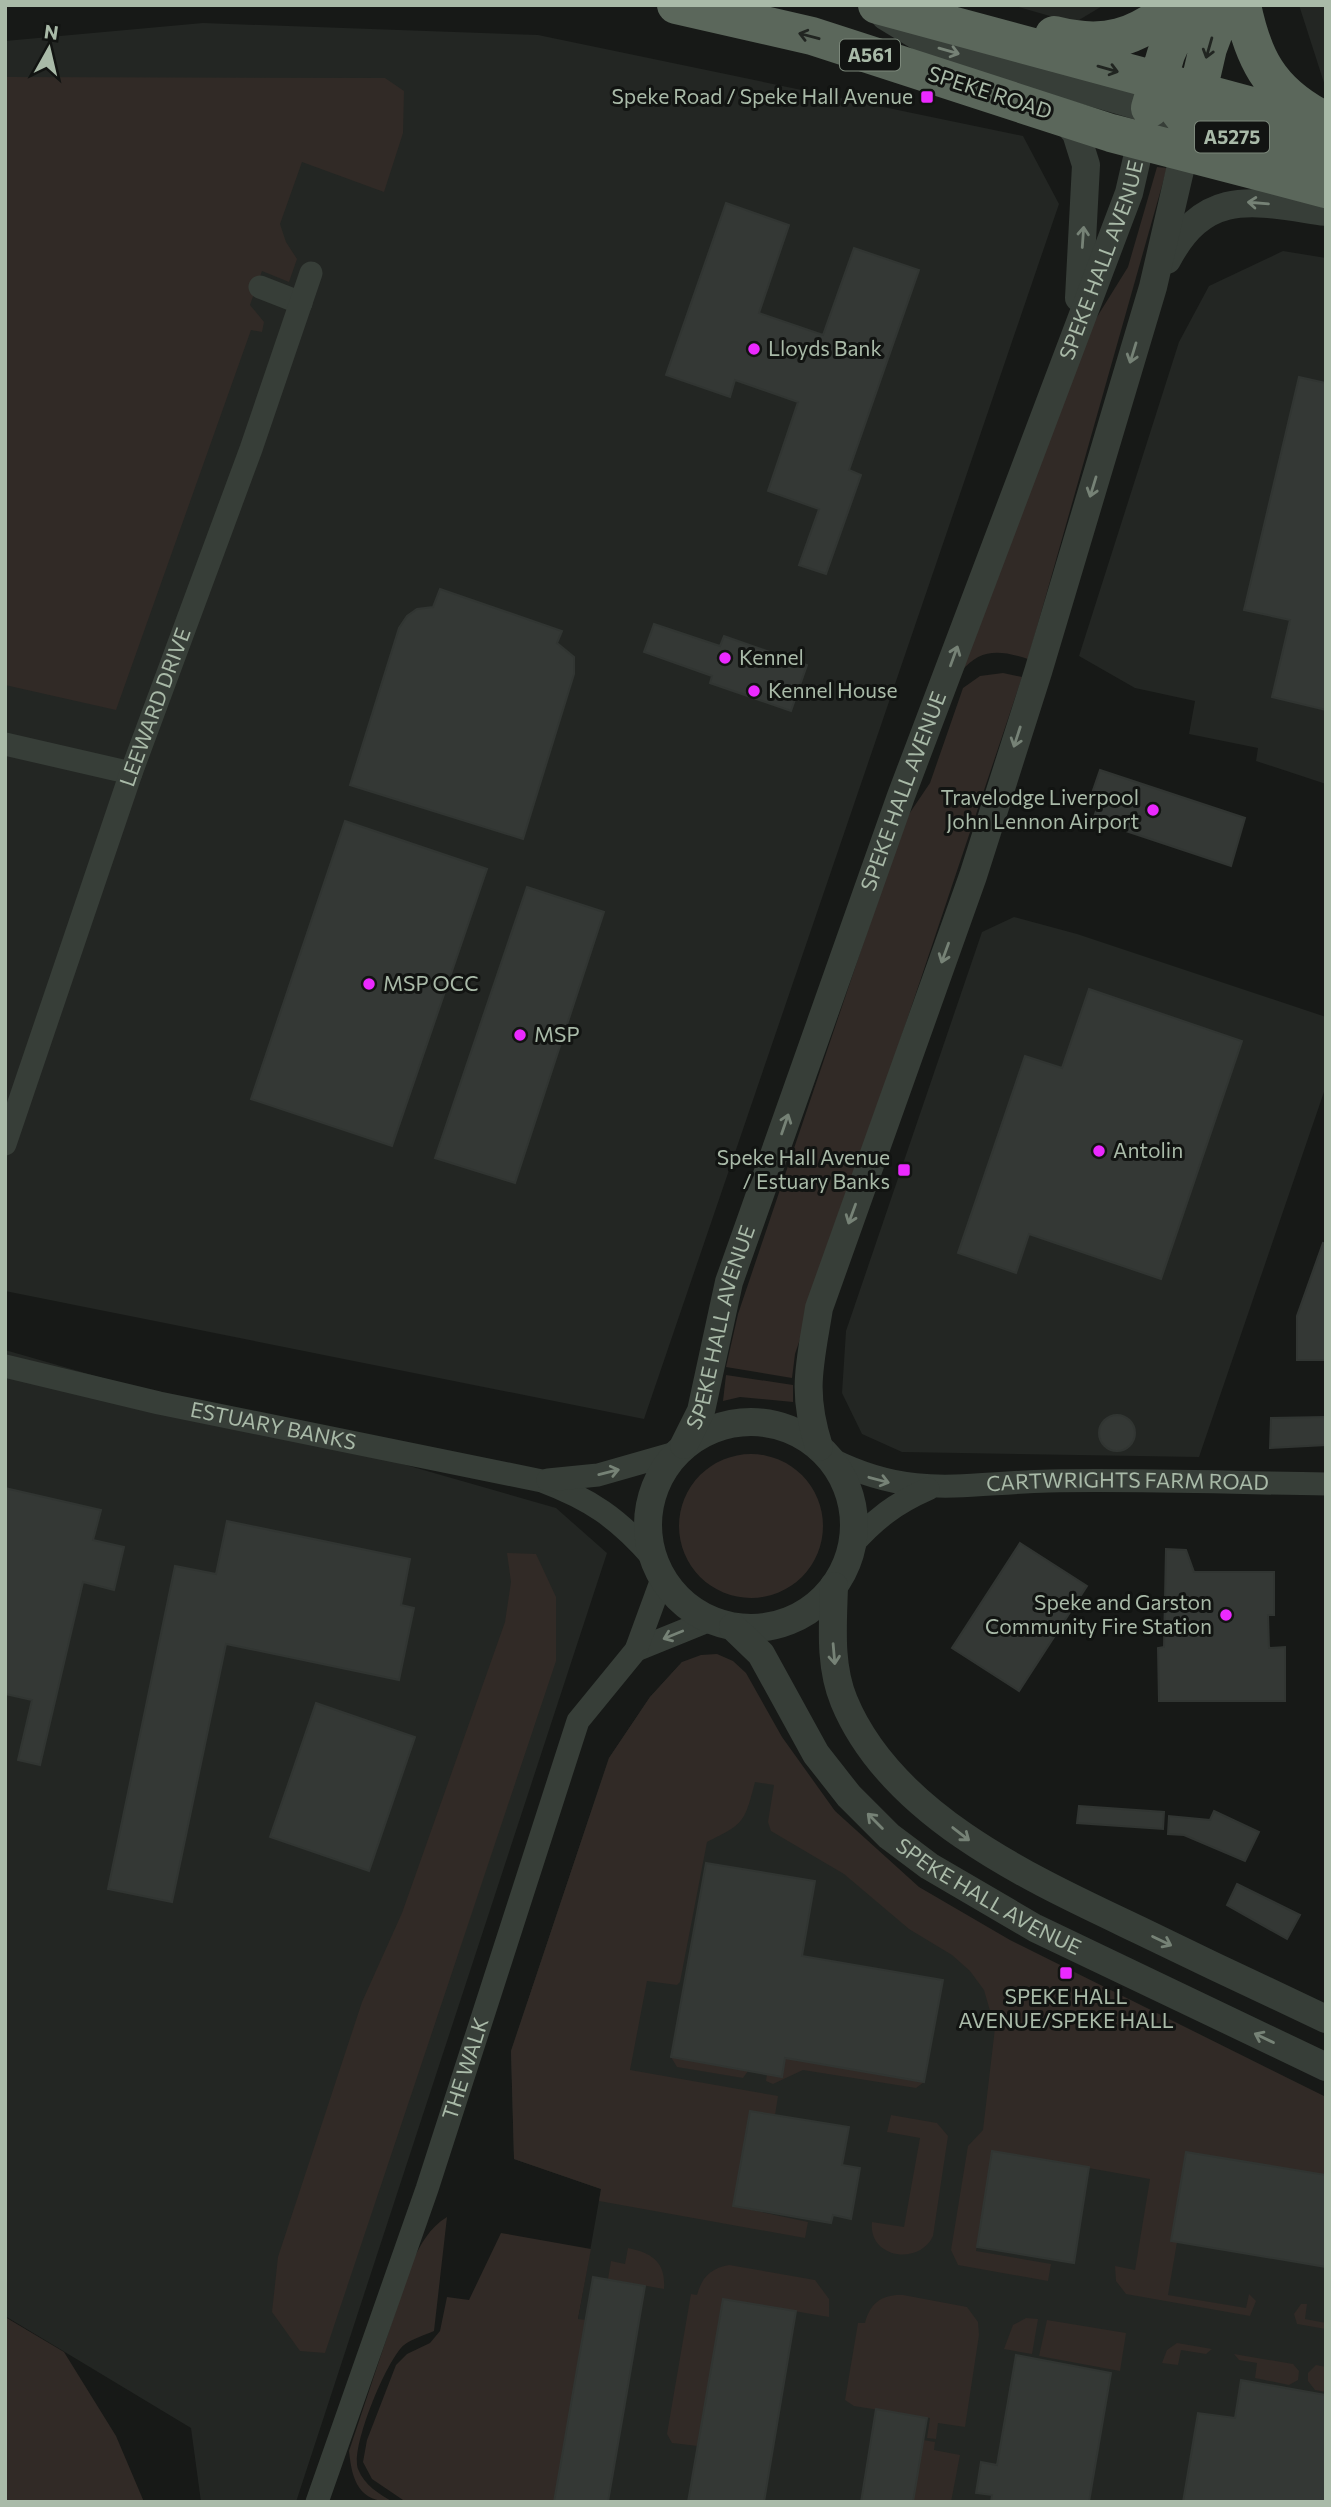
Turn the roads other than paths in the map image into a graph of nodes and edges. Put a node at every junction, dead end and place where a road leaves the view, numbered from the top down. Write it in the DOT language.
graph roads {
  1 [pos="676,5"];
  2 [pos="869,5"];
  3 [pos="877,5"];
  4 [pos="898,5"];
  5 [pos="1176,5"];
  6 [pos="1188,5"];
  7 [pos="1224,5"];
  8 [pos="1242,5"];
  9 [pos="1149,111"];
  10 [pos="1061,116"];
  11 [pos="1190,123"];
  12 [pos="1326,124"];
  13 [pos="1326,161"];
  14 [pos="1326,189"];
  15 [pos="1326,212"];
  16 [pos="312,273"];
  17 [pos="260,287"];
  18 [pos="1153,288"];
  19 [pos="301,303"];
  20 [pos="1076,329"];
  21 [pos="5,744"];
  22 [pos="131,773"];
  23 [pos="5,1144"];
  24 [pos="5,1366"];
  25 [pos="680,1449"];
  26 [pos="825,1453"];
  27 [pos="542,1481"];
  28 [pos="1326,1484"];
  29 [pos="931,1488"];
  30 [pos="852,1545"];
  31 [pos="657,1568"];
  32 [pos="834,1586"];
  33 [pos="722,1623"];
  34 [pos="636,1650"];
  35 [pos="1326,2019"];
  36 [pos="1326,2067"];
  37 [pos="317,2502"];
  10 -- 1 [label="highway, SPEKE ROAD / A561, one-way"];
  2 -- 9 [label="street, one-way"];
  3 -- 9 [label="highway, A561, one-way"];
  4 -- 5 [label="highway"];
  6 -- 9 [label="highway"];
  7 -- 11 [label="highway, A5275, one-way"];
  8 -- 12 [label="highway"];
  9 -- 10 [label="highway, SPEKE ROAD / A561"];
  9 -- 11 [label="highway, A561"];
  9 -- 11 [label="highway, A5275"];
  9 -- 20 [label="street, SPEKE HALL AVENUE"];
  20 -- 10 [label="street, one-way"];
  11 -- 12 [label="highway, A561"];
  11 -- 13 [label="highway, A5275"];
  11 -- 14 [label="highway, A561"];
  11 -- 18 [label="street"];
  15 -- 18 [label="street, one-way"];
  16 -- 19 [label="street, LEEWARD DRIVE"];
  17 -- 19 [label="street"];
  18 -- 26 [label="street, one-way"];
  19 -- 22 [label="street, LEEWARD DRIVE"];
  25 -- 20 [label="street, SPEKE HALL AVENUE, one-way"];
  21 -- 22 [label="street"];
  22 -- 23 [label="street, LEEWARD DRIVE"];
  24 -- 27 [label="street, ESTUARY BANKS"];
  25 -- 26 [label="street"];
  27 -- 25 [label="street, ESTUARY BANKS, one-way"];
  25 -- 31 [label="street"];
  26 -- 29 [label="street, CARTWRIGHTS FARM ROAD, one-way"];
  26 -- 30 [label="street"];
  27 -- 31 [label="street, ESTUARY BANKS"];
  28 -- 29 [label="street, CARTWRIGHTS FARM ROAD"];
  29 -- 30 [label="street, CARTWRIGHTS FARM ROAD"];
  30 -- 32 [label="street"];
  31 -- 33 [label="street"];
  31 -- 34 [label="street, THE WALK"];
  32 -- 33 [label="street"];
  32 -- 35 [label="street, SPEKE HALL AVENUE, one-way"];
  33 -- 34 [label="street, THE WALK, one-way"];
  36 -- 33 [label="street, SPEKE HALL AVENUE, one-way"];
  34 -- 37 [label="street, THE WALK"];
}
